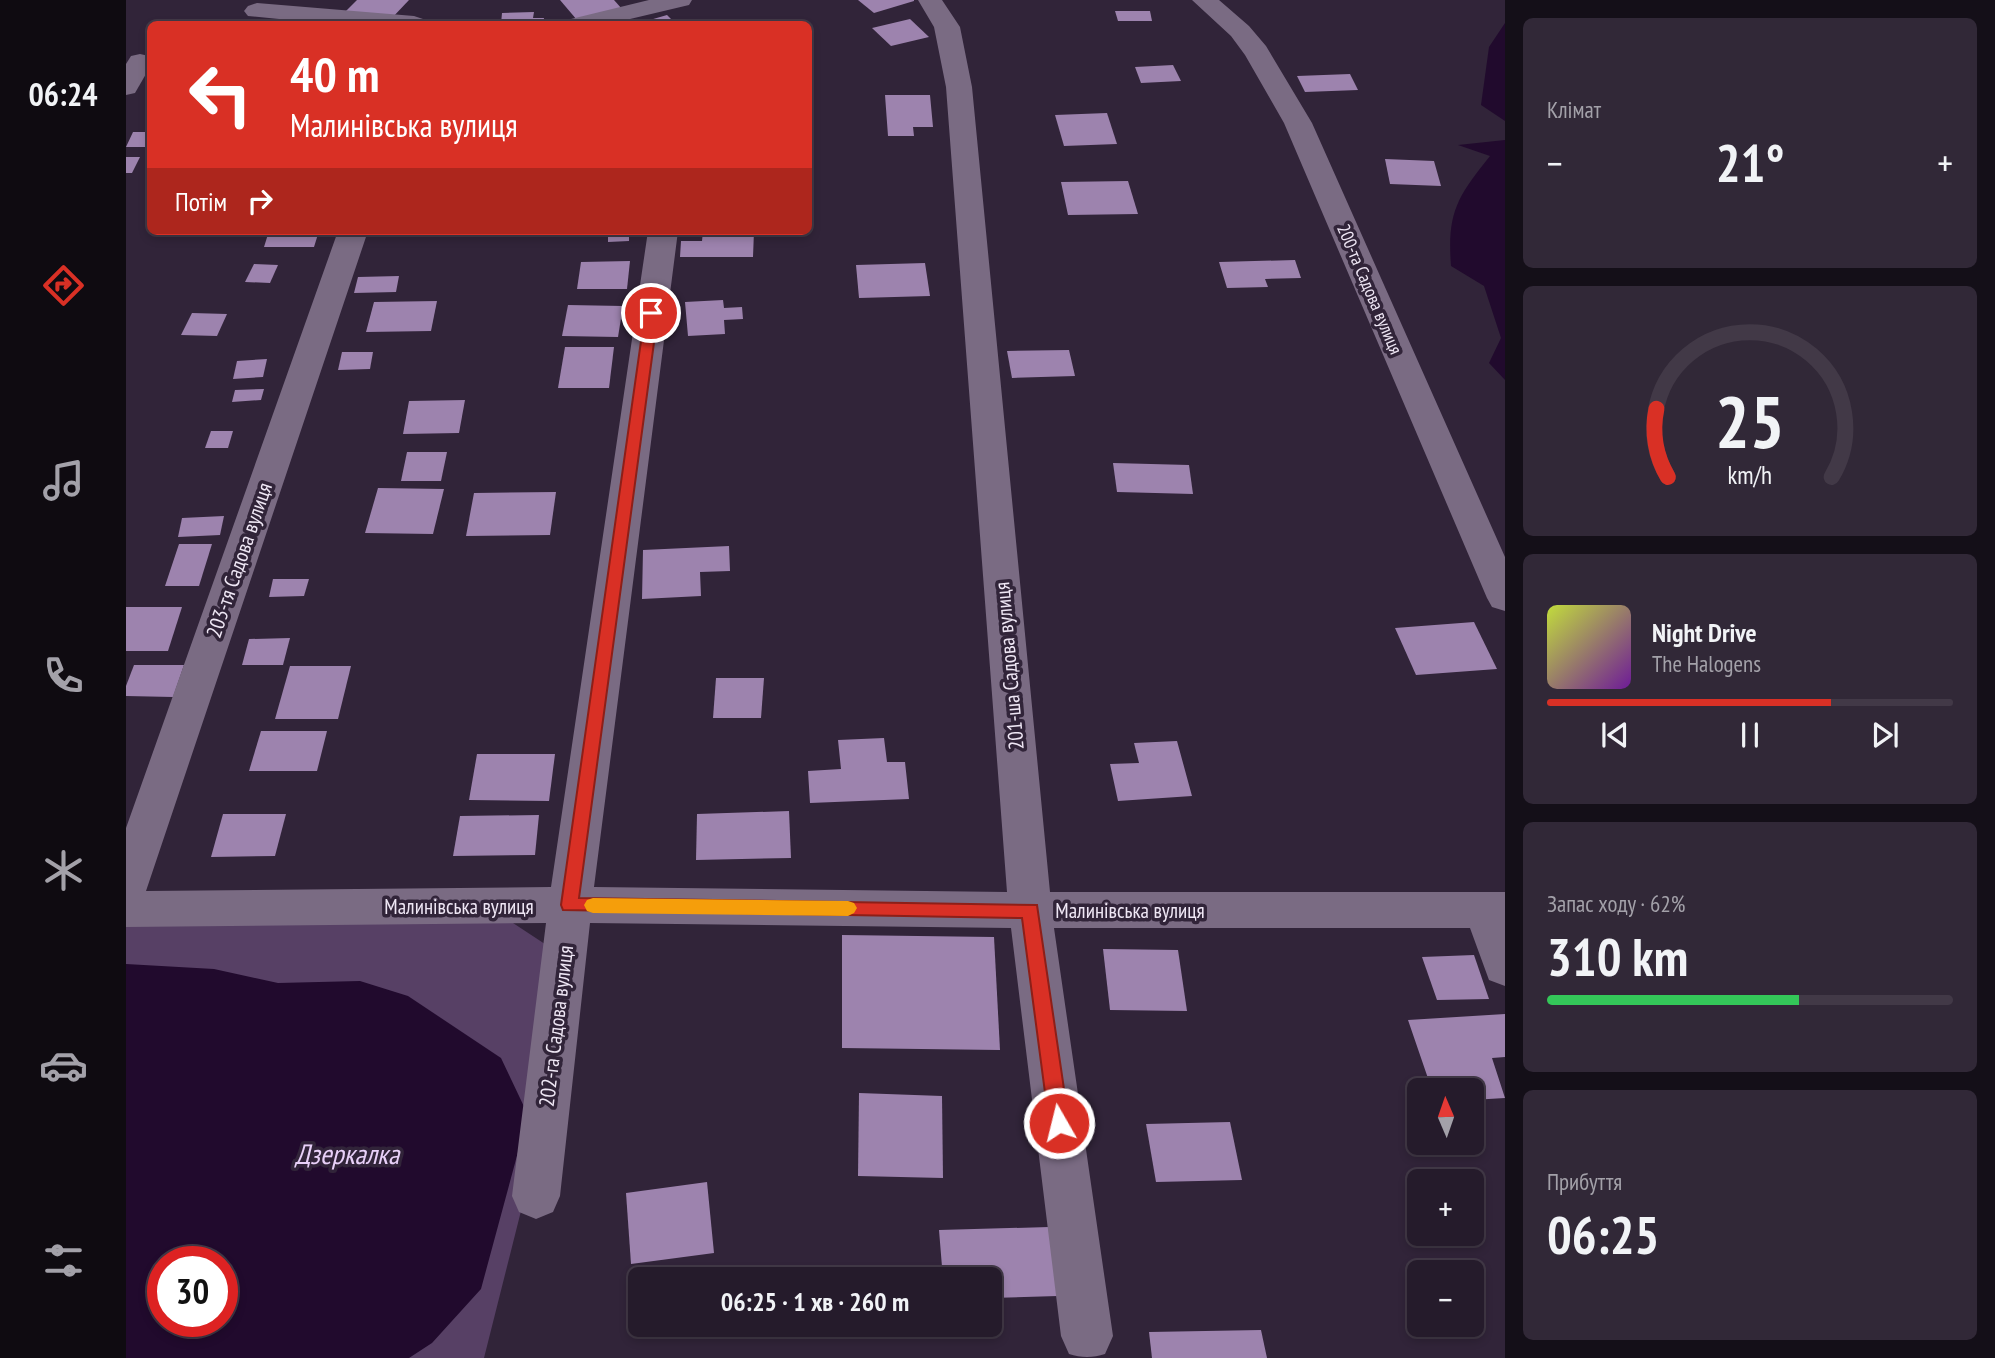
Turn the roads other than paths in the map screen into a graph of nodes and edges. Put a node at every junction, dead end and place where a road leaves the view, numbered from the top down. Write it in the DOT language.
graph roads {
  1 [pos="680,0"];
  2 [pos="692,0"];
  3 [pos="930,0"];
  4 [pos="1204,0"];
  5 [pos="257,11"];
  6 [pos="378,21"];
  7 [pos="592,21"];
  8 [pos="689,21"];
  9 [pos="140,62"];
  10 [pos="126,87"];
  11 [pos="352,235"];
  12 [pos="662,235"];
  13 [pos="1505,598"];
  14 [pos="126,888"];
  15 [pos="570,905"];
  16 [pos="126,909"];
  17 [pos="1030,910"];
  18 [pos="1495,910"];
  19 [pos="1505,967"];
  20 [pos="536,1196"];
  21 [pos="1087,1336"];
  1 -- 7 [label="street"];
  2 -- 8 [label="street"];
  3 -- 17 [label="street, 201-ша Садова вулиця"];
  4 -- 13 [label="street, 200-та Садова вулиця"];
  5 -- 6 [label="street"];
  9 -- 10 [label="street"];
  11 -- 14 [label="street, 203-тя Садова вулиця"];
  12 -- 15 [label="street, 202-га Садова вулиця"];
  15 -- 16 [label="street, Малинівська вулиця"];
  15 -- 17 [label="street, Малинівська вулиця"];
  15 -- 20 [label="street, 202-га Садова вулиця"];
  17 -- 18 [label="street, Малинівська вулиця"];
  17 -- 21 [label="street, 201-ша Садова вулиця"];
  18 -- 19 [label="street"];
}
